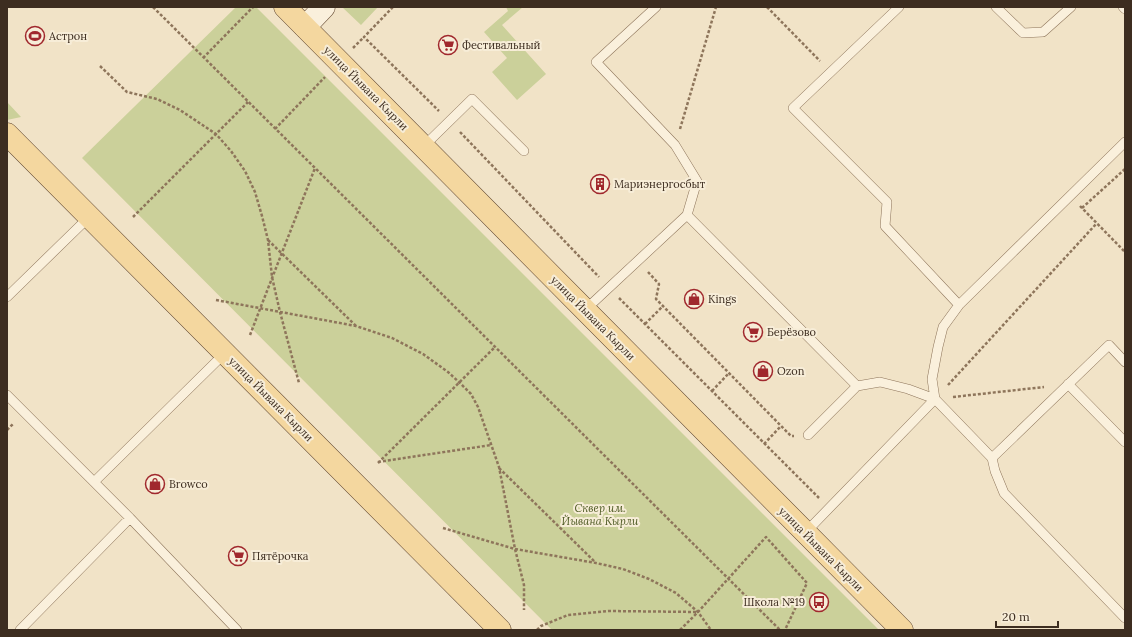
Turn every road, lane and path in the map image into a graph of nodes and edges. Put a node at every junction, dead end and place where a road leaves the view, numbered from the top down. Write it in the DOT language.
graph roads {
  1 [pos="152,7"];
  2 [pos="253,7"];
  3 [pos="285,7"];
  4 [pos="324,7"];
  5 [pos="393,7"];
  6 [pos="656,7"];
  7 [pos="716,7"];
  8 [pos="767,7"];
  9 [pos="899,7"];
  10 [pos="996,7"];
  11 [pos="1071,7"];
  12 [pos="305,27"];
  13 [pos="364,36"];
  14 [pos="203,58"];
  15 [pos="340,62"];
  16 [pos="100,66"];
  17 [pos="831,71"];
  18 [pos="248,102"];
  19 [pos="449,122"];
  20 [pos="275,129"];
  21 [pos="7,134"];
  22 [pos="216,134"];
  23 [pos="1125,142"];
  24 [pos="675,145"];
  25 [pos="424,147"];
  26 [pos="524,151"];
  27 [pos="315,168"];
  28 [pos="1125,168"];
  29 [pos="1070,196"];
  30 [pos="1082,208"];
  31 [pos="687,215"];
  32 [pos="89,217"];
  33 [pos="133,217"];
  34 [pos="1097,223"];
  35 [pos="268,240"];
  36 [pos="1124,251"];
  37 [pos="281,254"];
  38 [pos="638,261"];
  39 [pos="272,277"];
  40 [pos="609,288"];
  41 [pos="7,297"];
  42 [pos="216,300"];
  43 [pos="959,305"];
  44 [pos="663,306"];
  45 [pos="260,309"];
  46 [pos="585,310"];
  47 [pos="280,312"];
  48 [pos="645,324"];
  49 [pos="356,326"];
  50 [pos="250,335"];
  51 [pos="495,347"];
  52 [pos="225,353"];
  53 [pos="1125,362"];
  54 [pos="729,373"];
  55 [pos="460,383"];
  56 [pos="299,384"];
  57 [pos="1068,384"];
  58 [pos="857,386"];
  59 [pos="712,391"];
  60 [pos="7,395"];
  61 [pos="935,399"];
  62 [pos="781,426"];
  63 [pos="808,435"];
  64 [pos="1125,442"];
  65 [pos="764,444"];
  66 [pos="491,445"];
  67 [pos="992,458"];
  68 [pos="499,467"];
  69 [pos="94,482"];
  70 [pos="822,500"];
  71 [pos="130,518"];
  72 [pos="443,528"];
  73 [pos="805,533"];
  74 [pos="515,549"];
  75 [pos="596,563"];
  76 [pos="729,578"];
  77 [pos="524,610"];
  78 [pos="698,612"];
  79 [pos="1125,618"];
  80 [pos="20,630"];
  81 [pos="237,630"];
  82 [pos="500,630"];
  83 [pos="537,630"];
  84 [pos="680,630"];
  85 [pos="711,630"];
  86 [pos="780,630"];
  87 [pos="785,630"];
  88 [pos="902,630"];
  1 -- 14 [label="path"];
  2 -- 14 [label="path"];
  3 -- 12 [label="main road, улица Йывана Кырли"];
  4 -- 12 [label="street"];
  5 -- 13 [label="path"];
  6 -- 24 [label="lane"];
  7 -- 24 [label="path"];
  8 -- 17 [label="path"];
  9 -- 17 [label="lane"];
  10 -- 11 [label="lane"];
  12 -- 15 [label="main road, улица Йывана Кырли"];
  13 -- 15 [label="path"];
  13 -- 19 [label="path"];
  14 -- 18 [label="path"];
  15 -- 20 [label="path"];
  15 -- 25 [label="main road, улица Йывана Кырли"];
  16 -- 22 [label="path"];
  17 -- 43 [label="lane"];
  18 -- 20 [label="path"];
  18 -- 22 [label="path"];
  19 -- 25 [label="lane"];
  19 -- 26 [label="lane"];
  19 -- 40 [label="path"];
  20 -- 27 [label="path"];
  21 -- 32 [label="main road, улица Йывана Кырли"];
  22 -- 33 [label="path"];
  22 -- 35 [label="path"];
  23 -- 29 [label="lane"];
  24 -- 31 [label="lane"];
  25 -- 46 [label="main road, улица Йывана Кырли"];
  27 -- 37 [label="path"];
  27 -- 51 [label="path"];
  28 -- 30 [label="path"];
  29 -- 30 [label="path"];
  29 -- 43 [label="lane"];
  30 -- 34 [label="path"];
  31 -- 38 [label="lane"];
  31 -- 58 [label="lane"];
  32 -- 41 [label="lane"];
  32 -- 52 [label="main road, улица Йывана Кырли"];
  34 -- 36 [label="path"];
  34 -- 61 [label="path"];
  35 -- 37 [label="path"];
  35 -- 39 [label="path"];
  37 -- 39 [label="path"];
  37 -- 49 [label="path"];
  38 -- 40 [label="lane"];
  38 -- 44 [label="path"];
  39 -- 45 [label="path"];
  39 -- 47 [label="path"];
  40 -- 46 [label="lane"];
  40 -- 48 [label="path"];
  42 -- 45 [label="path"];
  43 -- 61 [label="lane"];
  44 -- 48 [label="path"];
  44 -- 54 [label="path"];
  45 -- 47 [label="path"];
  45 -- 50 [label="path"];
  46 -- 73 [label="main road, улица Йывана Кырли"];
  47 -- 49 [label="path"];
  47 -- 56 [label="path"];
  48 -- 59 [label="path"];
  49 -- 55 [label="path"];
  51 -- 55 [label="path"];
  51 -- 76 [label="path"];
  52 -- 69 [label="lane"];
  52 -- 82 [label="main road, улица Йывана Кырли"];
  53 -- 57 [label="lane"];
  54 -- 59 [label="path"];
  54 -- 62 [label="path"];
  55 -- 66 [label="path"];
  55 -- 66 [label="path"];
  57 -- 61 [label="path"];
  57 -- 64 [label="lane"];
  57 -- 67 [label="lane"];
  58 -- 61 [label="lane"];
  58 -- 63 [label="lane"];
  59 -- 65 [label="path"];
  60 -- 69 [label="lane"];
  61 -- 67 [label="lane"];
  61 -- 73 [label="lane"];
  62 -- 63 [label="path"];
  62 -- 65 [label="path"];
  65 -- 70 [label="path"];
  66 -- 68 [label="path"];
  67 -- 79 [label="lane"];
  68 -- 74 [label="path"];
  68 -- 75 [label="path"];
  69 -- 71 [label="lane"];
  71 -- 80 [label="lane"];
  71 -- 81 [label="lane"];
  72 -- 74 [label="path"];
  73 -- 88 [label="main road, улица Йывана Кырли"];
  74 -- 75 [label="path"];
  74 -- 77 [label="path"];
  75 -- 78 [label="path"];
  76 -- 78 [label="path"];
  76 -- 86 [label="path"];
  76 -- 87 [label="path"];
  78 -- 83 [label="path"];
  78 -- 84 [label="path"];
  78 -- 85 [label="path"];
}
